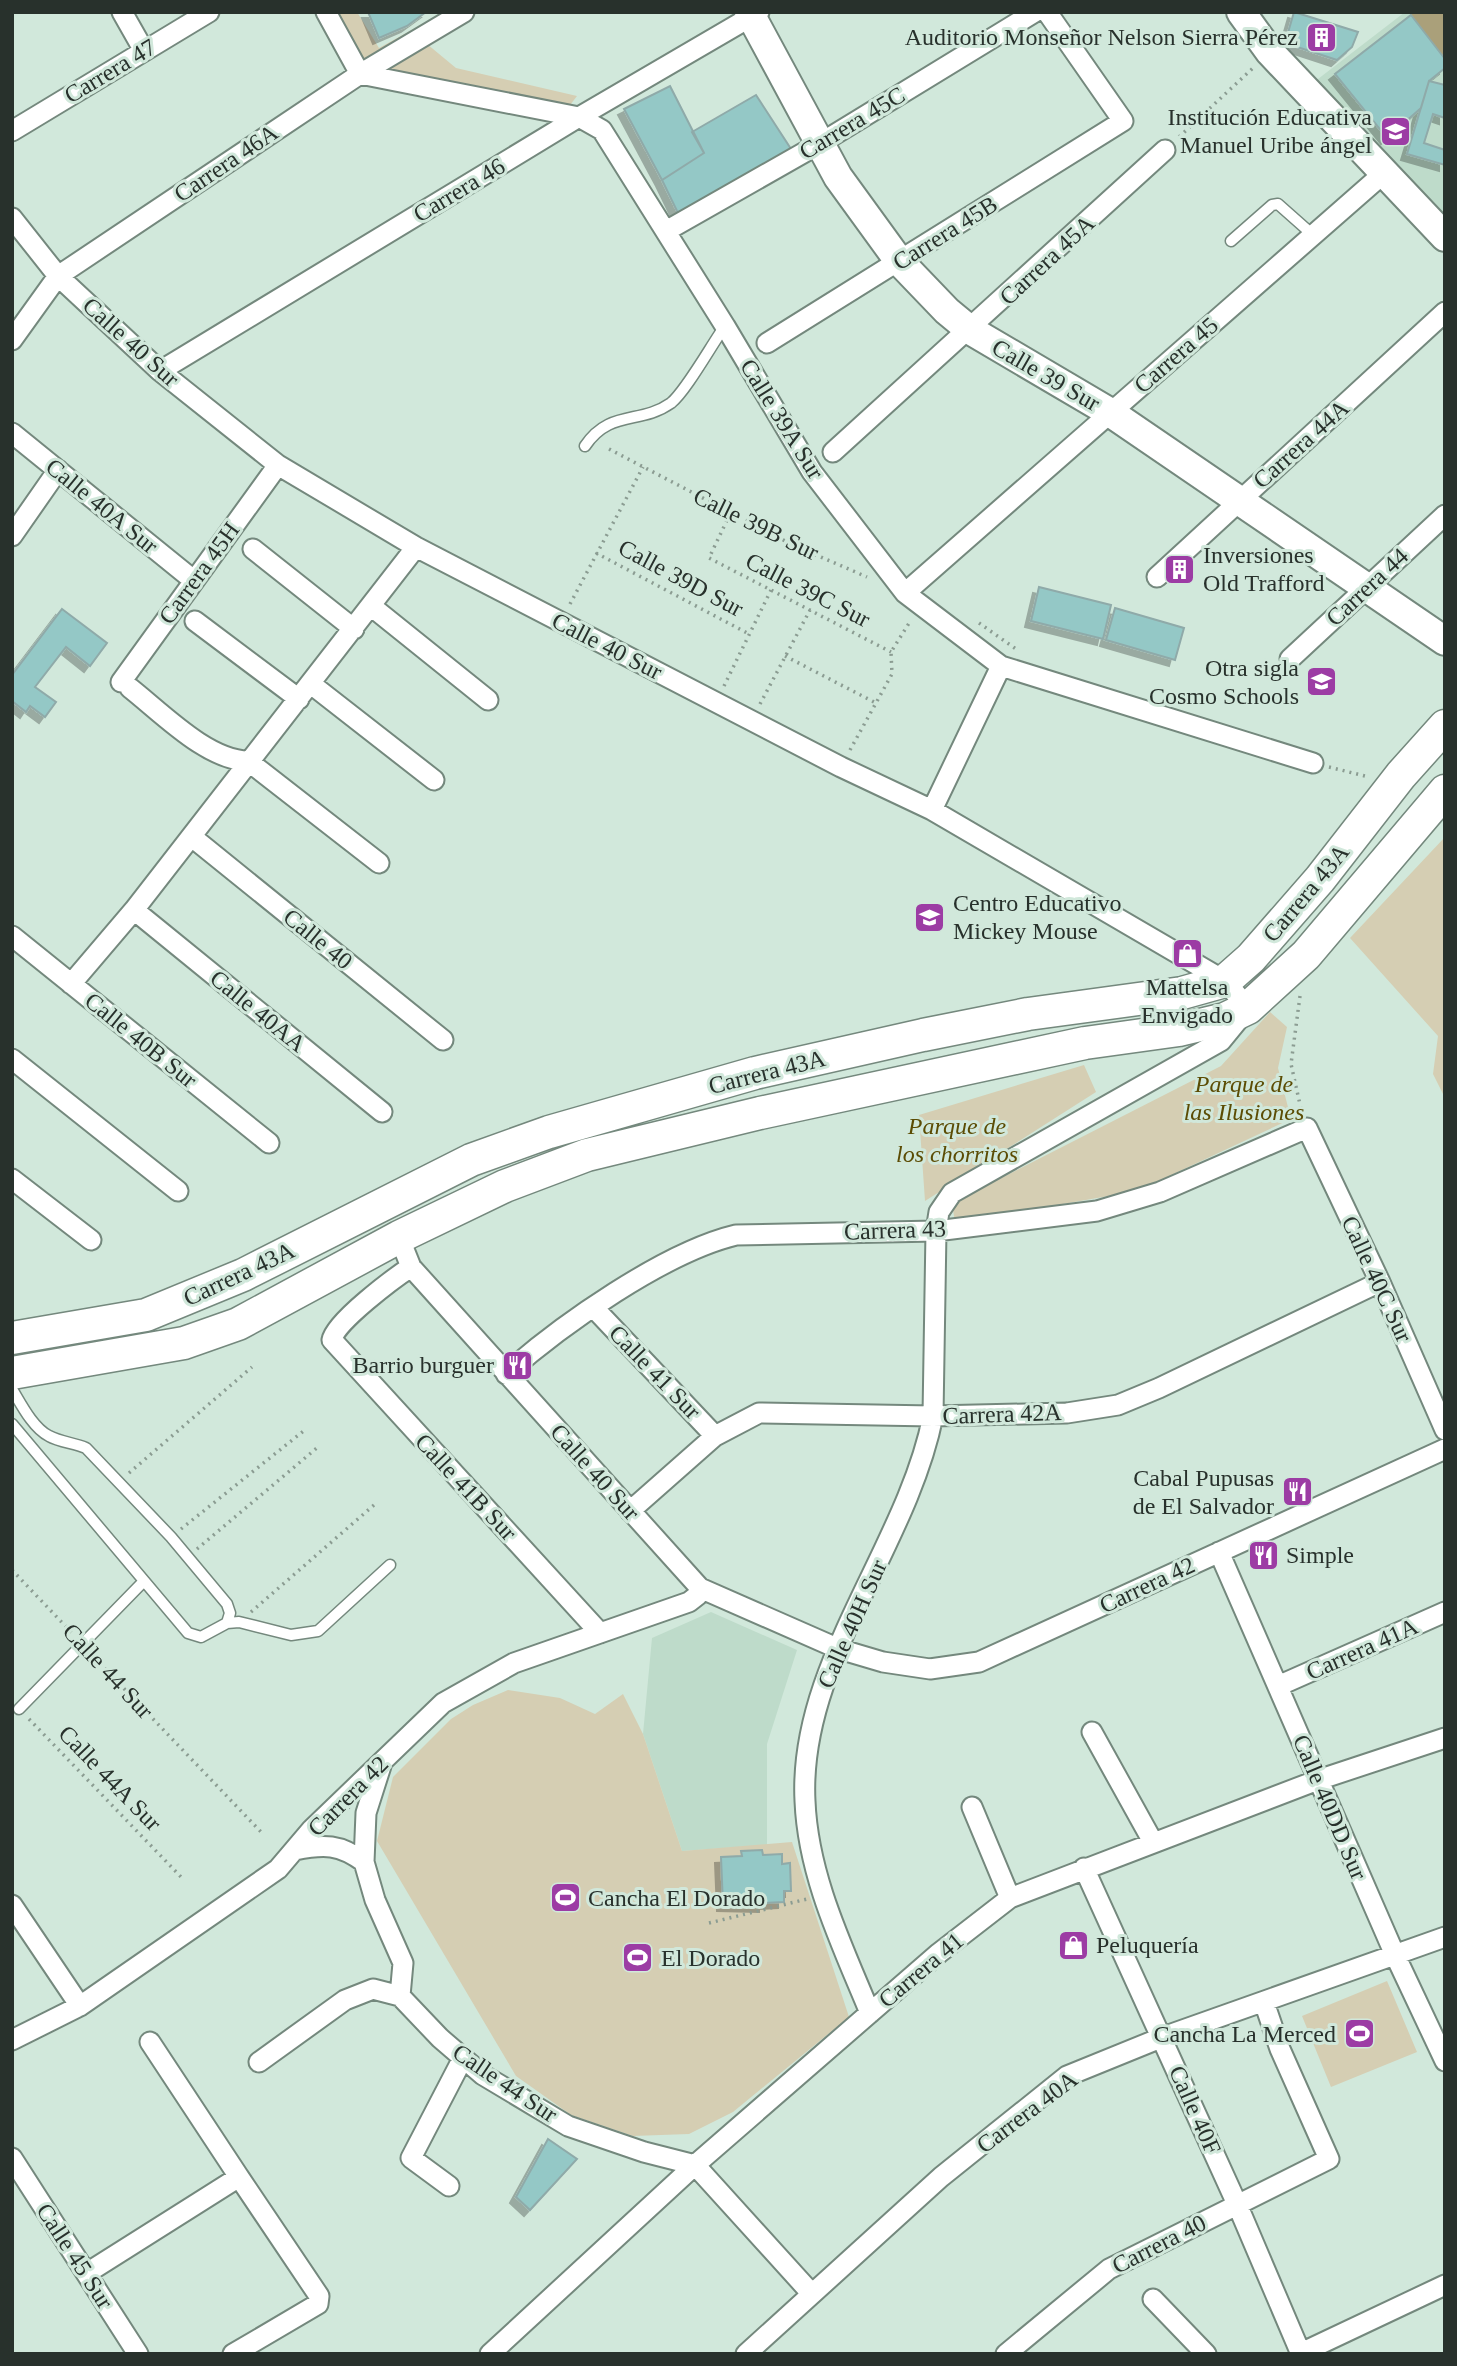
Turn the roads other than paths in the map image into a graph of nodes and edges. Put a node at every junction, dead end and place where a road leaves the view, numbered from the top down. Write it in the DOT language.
graph roads {
  1 [pos="122,12"];
  2 [pos="209,12"];
  3 [pos="326,12"];
  4 [pos="464,12"];
  5 [pos="1035,12"];
  6 [pos="1047,12"];
  7 [pos="1241,12"];
  8 [pos="753,14"];
  9 [pos="143,49"];
  10 [pos="360,74"];
  11 [pos="579,117"];
  12 [pos="12,131"];
  13 [pos="819,144"];
  14 [pos="1165,150"];
  15 [pos="1384,173"];
  16 [pos="12,218"];
  17 [pos="666,231"];
  18 [pos="1313,235"];
  19 [pos="1445,237"];
  20 [pos="1231,241"];
  21 [pos="899,261"];
  22 [pos="58,276"];
  23 [pos="1445,312"];
  24 [pos="725,326"];
  25 [pos="970,330"];
  26 [pos="12,340"];
  27 [pos="766,344"];
  28 [pos="160,371"];
  29 [pos="1111,413"];
  30 [pos="12,433"];
  31 [pos="585,446"];
  32 [pos="833,452"];
  33 [pos="278,464"];
  34 [pos="58,470"];
  35 [pos="1238,501"];
  36 [pos="1445,515"];
  37 [pos="12,536"];
  38 [pos="416,547"];
  39 [pos="253,549"];
  40 [pos="1157,577"];
  41 [pos="192,579"];
  42 [pos="1368,586"];
  43 [pos="905,593"];
  44 [pos="371,606"];
  45 [pos="195,621"];
  46 [pos="354,629"];
  47 [pos="1445,641"];
  48 [pos="1290,659"];
  49 [pos="1001,666"];
  50 [pos="305,692"];
  51 [pos="488,700"];
  52 [pos="1445,726"];
  53 [pos="248,761"];
  54 [pos="1313,763"];
  55 [pos="434,780"];
  56 [pos="1445,791"];
  57 [pos="932,810"];
  58 [pos="192,837"];
  59 [pos="379,863"];
  60 [pos="134,911"];
  61 [pos="12,936"];
  62 [pos="1225,981"];
  63 [pos="71,984"];
  64 [pos="1248,1008"];
  65 [pos="443,1040"];
  66 [pos="12,1059"];
  67 [pos="382,1112"];
  68 [pos="1307,1128"];
  69 [pos="269,1143"];
  70 [pos="12,1179"];
  71 [pos="178,1191"];
  72 [pos="936,1231"];
  73 [pos="400,1237"];
  74 [pos="91,1240"];
  75 [pos="411,1267"];
  76 [pos="1380,1282"];
  77 [pos="594,1308"];
  78 [pos="12,1338"];
  79 [pos="12,1373"];
  80 [pos="506,1374"];
  81 [pos="12,1389"];
  82 [pos="933,1416"];
  83 [pos="12,1424"];
  84 [pos="1445,1430"];
  85 [pos="715,1436"];
  86 [pos="1445,1449"];
  87 [pos="631,1511"];
  88 [pos="1219,1552"];
  89 [pos="390,1565"];
  90 [pos="144,1581"];
  91 [pos="700,1588"];
  92 [pos="1445,1612"];
  93 [pos="227,1623"];
  94 [pos="600,1633"];
  95 [pos="839,1650"];
  96 [pos="1278,1686"];
  97 [pos="19,1709"];
  98 [pos="1091,1731"];
  99 [pos="1445,1738"];
  100 [pos="382,1762"];
  101 [pos="1318,1780"];
  102 [pos="972,1807"];
  103 [pos="1153,1842"];
  104 [pos="295,1850"];
  105 [pos="364,1862"];
  106 [pos="1084,1868"];
  107 [pos="1010,1898"];
  108 [pos="12,1905"];
  109 [pos="1445,1937"];
  110 [pos="1395,1955"];
  111 [pos="400,1996"];
  112 [pos="1264,2002"];
  113 [pos="80,2006"];
  114 [pos="870,2013"];
  115 [pos="1163,2037"];
  116 [pos="12,2040"];
  117 [pos="150,2042"];
  118 [pos="463,2058"];
  119 [pos="1445,2061"];
  120 [pos="259,2062"];
  121 [pos="12,2158"];
  122 [pos="695,2165"];
  123 [pos="239,2176"];
  124 [pos="449,2186"];
  125 [pos="1237,2204"];
  126 [pos="87,2273"];
  127 [pos="1445,2286"];
  128 [pos="811,2293"];
  129 [pos="1153,2299"];
  130 [pos="1300,2353"];
  131 [pos="138,2354"];
  132 [pos="233,2354"];
  133 [pos="490,2354"];
  134 [pos="747,2354"];
  135 [pos="1006,2354"];
  136 [pos="1206,2354"];
  1 -- 9 [label="street"];
  2 -- 9 [label="street, Carrera 47"];
  3 -- 10 [label="street"];
  4 -- 10 [label="street, Carrera 46A"];
  5 -- 13 [label="street, Carrera 45C"];
  6 -- 21 [label="street, Carrera 45B"];
  7 -- 15 [label="street"];
  8 -- 11 [label="street, Carrera 46"];
  8 -- 13 [label="street, Calle 39 Sur"];
  9 -- 12 [label="street, Carrera 47"];
  10 -- 11 [label="street, Calle 39A Sur"];
  10 -- 22 [label="street, Carrera 46A"];
  11 -- 17 [label="street, Calle 39A Sur"];
  11 -- 28 [label="street, Carrera 46"];
  13 -- 17 [label="street, Carrera 45C"];
  13 -- 21 [label="street, Calle 39 Sur"];
  14 -- 25 [label="street, Carrera 45A"];
  15 -- 18 [label="street, Carrera 45"];
  15 -- 19 [label="street"];
  16 -- 22 [label="street, Calle 40 Sur"];
  17 -- 24 [label="street, Calle 39A Sur"];
  18 -- 20 [label="lane"];
  18 -- 29 [label="street, Carrera 45"];
  21 -- 25 [label="street, Calle 39 Sur"];
  21 -- 27 [label="street, Carrera 45B"];
  22 -- 26 [label="street, Carrera 46A"];
  22 -- 28 [label="street, Calle 40 Sur"];
  23 -- 35 [label="street, Carrera 44A"];
  24 -- 31 [label="lane"];
  24 -- 43 [label="street, Calle 39A Sur"];
  25 -- 29 [label="street, Calle 39 Sur"];
  25 -- 32 [label="street, Carrera 45A"];
  28 -- 33 [label="street, Calle 40 Sur"];
  29 -- 35 [label="street, Calle 39 Sur"];
  29 -- 43 [label="street, Carrera 45"];
  30 -- 34 [label="street, Calle 40A Sur"];
  33 -- 38 [label="street, Calle 40 Sur"];
  33 -- 41 [label="street, Carrera 45H"];
  34 -- 37 [label="street"];
  34 -- 41 [label="street, Calle 40A Sur"];
  35 -- 40 [label="street, Carrera 44A"];
  35 -- 42 [label="street, Calle 39 Sur"];
  36 -- 42 [label="street, Carrera 44"];
  38 -- 44 [label="street"];
  38 -- 57 [label="street, Calle 40 Sur"];
  39 -- 46 [label="street"];
  41 -- 53 [label="street, Carrera 45H"];
  42 -- 47 [label="street, Calle 39 Sur"];
  42 -- 48 [label="street, Carrera 44"];
  43 -- 49 [label="street, Calle 39A Sur"];
  44 -- 46 [label="street"];
  44 -- 51 [label="street"];
  45 -- 50 [label="street"];
  46 -- 50 [label="street"];
  49 -- 54 [label="street, Calle 39A Sur"];
  49 -- 57 [label="street"];
  50 -- 53 [label="street"];
  50 -- 55 [label="street"];
  52 -- 62 [label="main road, Carrera 43A"];
  53 -- 58 [label="street"];
  53 -- 59 [label="street"];
  56 -- 64 [label="main road, Carrera 43A"];
  57 -- 62 [label="street, Calle 40 Sur"];
  58 -- 60 [label="street"];
  58 -- 65 [label="street, Calle 40"];
  60 -- 63 [label="street"];
  60 -- 67 [label="street, Calle 40AA"];
  61 -- 63 [label="street, Calle 40B Sur"];
  62 -- 64 [label="street, Calle 40 Sur"];
  62 -- 78 [label="main road, Carrera 43A"];
  63 -- 69 [label="street, Calle 40B Sur"];
  64 -- 72 [label="street, Carrera 43A"];
  64 -- 73 [label="main road, Carrera 43A"];
  66 -- 71 [label="street"];
  68 -- 72 [label="street, Carrera 43"];
  68 -- 76 [label="street, Calle 40C Sur"];
  70 -- 74 [label="street"];
  72 -- 77 [label="street, Carrera 43"];
  72 -- 82 [label="street, Calle 40H Sur"];
  73 -- 75 [label="street, Calle 40 Sur"];
  73 -- 79 [label="main road, Carrera 43A"];
  75 -- 80 [label="street, Calle 40 Sur"];
  75 -- 94 [label="street, Calle 41B Sur"];
  76 -- 82 [label="street, Carrera 42A"];
  76 -- 84 [label="street, Calle 40C Sur"];
  77 -- 80 [label="street, Carrera 43"];
  77 -- 85 [label="street, Calle 41 Sur"];
  80 -- 87 [label="street, Calle 40 Sur"];
  81 -- 93 [label="lane"];
  82 -- 85 [label="street, Carrera 42A"];
  82 -- 95 [label="street, Calle 40H Sur"];
  83 -- 90 [label="lane"];
  85 -- 87 [label="street, Carrera 42A"];
  86 -- 88 [label="street, Carrera 42"];
  87 -- 91 [label="street, Calle 40 Sur"];
  88 -- 95 [label="street, Carrera 42"];
  88 -- 96 [label="street, Calle 40DD Sur"];
  89 -- 93 [label="lane"];
  90 -- 93 [label="lane"];
  90 -- 97 [label="lane"];
  91 -- 94 [label="street, Carrera 42"];
  91 -- 95 [label="street, Calle 40 Sur"];
  92 -- 96 [label="street, Carrera 41A"];
  94 -- 100 [label="street, Carrera 42"];
  95 -- 114 [label="street, Calle 40H Sur"];
  96 -- 101 [label="street, Calle 40DD Sur"];
  98 -- 103 [label="street"];
  99 -- 101 [label="street, Carrera 41"];
  100 -- 104 [label="street, Carrera 42"];
  100 -- 105 [label="street"];
  101 -- 103 [label="street, Carrera 41"];
  101 -- 110 [label="street, Calle 40DD Sur"];
  102 -- 107 [label="street"];
  103 -- 106 [label="street, Carrera 41"];
  104 -- 105 [label="street"];
  104 -- 113 [label="street, Carrera 42"];
  105 -- 111 [label="street"];
  106 -- 107 [label="street, Carrera 41"];
  106 -- 115 [label="street, Calle 40F"];
  107 -- 114 [label="street, Carrera 41"];
  108 -- 113 [label="street"];
  109 -- 110 [label="street, Carrera 40A"];
  110 -- 112 [label="street, Carrera 40A"];
  110 -- 119 [label="street, Calle 40DD Sur"];
  111 -- 118 [label="street, Calle 44 Sur"];
  111 -- 120 [label="street"];
  112 -- 115 [label="street, Carrera 40A"];
  112 -- 125 [label="street, Carrera 40"];
  113 -- 116 [label="street, Carrera 42"];
  114 -- 122 [label="street, Carrera 41"];
  115 -- 125 [label="street, Calle 40F"];
  115 -- 128 [label="street, Carrera 40A"];
  117 -- 123 [label="street"];
  118 -- 122 [label="street, Calle 44 Sur"];
  118 -- 124 [label="street"];
  121 -- 126 [label="street, Calle 45 Sur"];
  122 -- 128 [label="street"];
  122 -- 133 [label="street, Carrera 41"];
  123 -- 126 [label="street"];
  123 -- 132 [label="street"];
  125 -- 130 [label="street, Calle 40F"];
  125 -- 135 [label="street, Carrera 40"];
  126 -- 131 [label="street, Calle 45 Sur"];
  127 -- 130 [label="street"];
  128 -- 134 [label="street, Carrera 40A"];
  129 -- 136 [label="street"];
}
